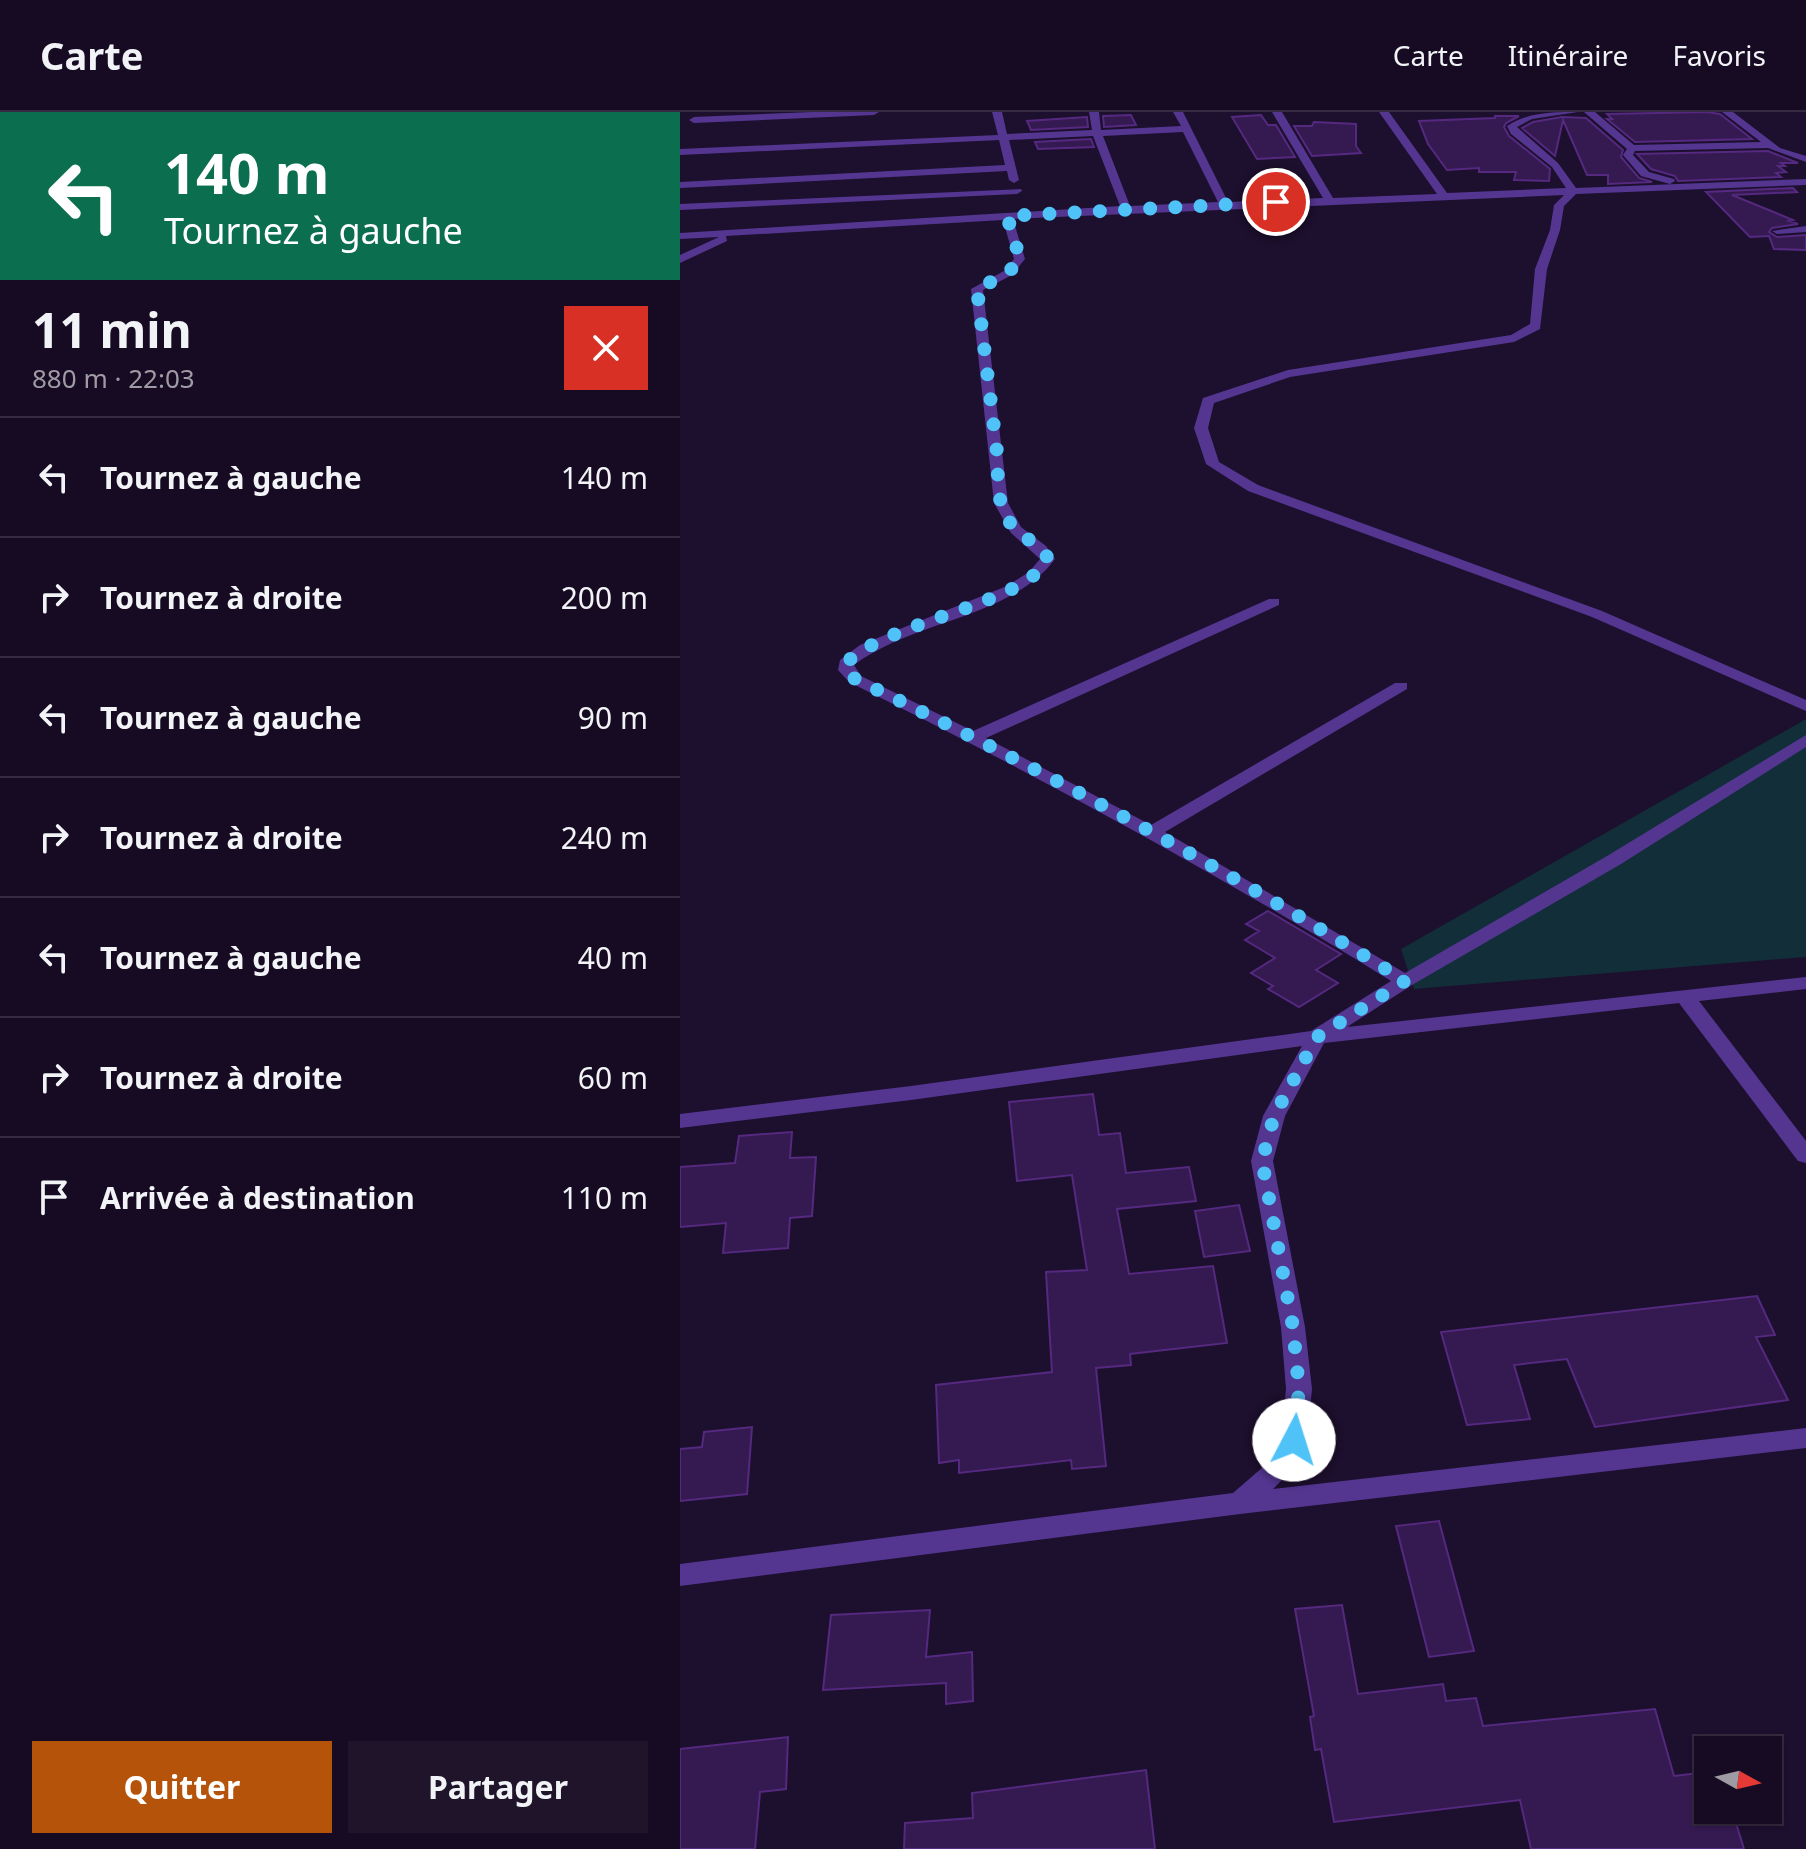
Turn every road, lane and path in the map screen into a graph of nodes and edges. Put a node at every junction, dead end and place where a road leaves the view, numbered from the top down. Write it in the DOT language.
graph roads {
  1 [pos="874,112"];
  2 [pos="997,112"];
  3 [pos="1094,112"];
  4 [pos="1178,112"];
  5 [pos="1277,112"];
  6 [pos="1384,112"];
  7 [pos="1573,112"];
  8 [pos="1589,112"];
  9 [pos="1727,112"];
  10 [pos="1185,129"];
  11 [pos="1097,133"];
  12 [pos="687,138"];
  13 [pos="1001,139"];
  14 [pos="1768,145"];
  15 [pos="1632,148"];
  16 [pos="1806,159"];
  17 [pos="1011,168"];
  18 [pos="1806,182"];
  19 [pos="680,185"];
  20 [pos="1692,186"];
  21 [pos="1017,191"];
  22 [pos="1573,191"];
  23 [pos="1443,195"];
  24 [pos="1329,200"];
  25 [pos="1224,204"];
  26 [pos="680,207"];
  27 [pos="1126,209"];
  28 [pos="1015,216"];
  29 [pos="1806,229"];
  30 [pos="1777,231"];
  31 [pos="750,233"];
  32 [pos="680,236"];
  33 [pos="680,260"];
  34 [pos="1274,602"];
  35 [pos="1401,686"];
  36 [pos="1806,706"];
  37 [pos="974,737"];
  38 [pos="1806,740"];
  39 [pos="1150,833"];
  40 [pos="1405,981"];
  41 [pos="1806,983"];
  42 [pos="1686,998"];
  43 [pos="1317,1037"];
  44 [pos="680,1121"];
  45 [pos="1806,1156"];
  46 [pos="1806,1438"];
  47 [pos="1240,1503"];
  48 [pos="680,1575"];
  1 -- 12 [label="street"];
  2 -- 13 [label="street"];
  3 -- 11 [label="street"];
  4 -- 10 [label="street"];
  5 -- 24 [label="street"];
  6 -- 23 [label="street"];
  7 -- 22 [label="street"];
  8 -- 15 [label="street"];
  9 -- 14 [label="street"];
  10 -- 11 [label="street"];
  10 -- 25 [label="street"];
  11 -- 13 [label="street"];
  11 -- 27 [label="street"];
  12 -- 13 [label="street"];
  13 -- 17 [label="street"];
  14 -- 15 [label="street"];
  14 -- 16 [label="street"];
  15 -- 20 [label="street"];
  17 -- 19 [label="street"];
  17 -- 21 [label="street"];
  18 -- 20 [label="street"];
  20 -- 22 [label="street"];
  21 -- 26 [label="street"];
  21 -- 28 [label="street"];
  22 -- 23 [label="street"];
  22 -- 36 [label="street"];
  23 -- 24 [label="street"];
  24 -- 25 [label="street"];
  25 -- 27 [label="street"];
  27 -- 28 [label="street"];
  28 -- 31 [label="street"];
  28 -- 37 [label="street"];
  29 -- 30 [label="street"];
  31 -- 32 [label="street"];
  31 -- 33 [label="street"];
  34 -- 37 [label="street"];
  35 -- 39 [label="street"];
  37 -- 39 [label="street"];
  38 -- 40 [label="street"];
  39 -- 40 [label="street"];
  40 -- 43 [label="street"];
  41 -- 42 [label="street"];
  42 -- 43 [label="street"];
  42 -- 45 [label="street"];
  43 -- 44 [label="street"];
  43 -- 47 [label="street"];
  46 -- 47 [label="street"];
  47 -- 48 [label="street"];
}
